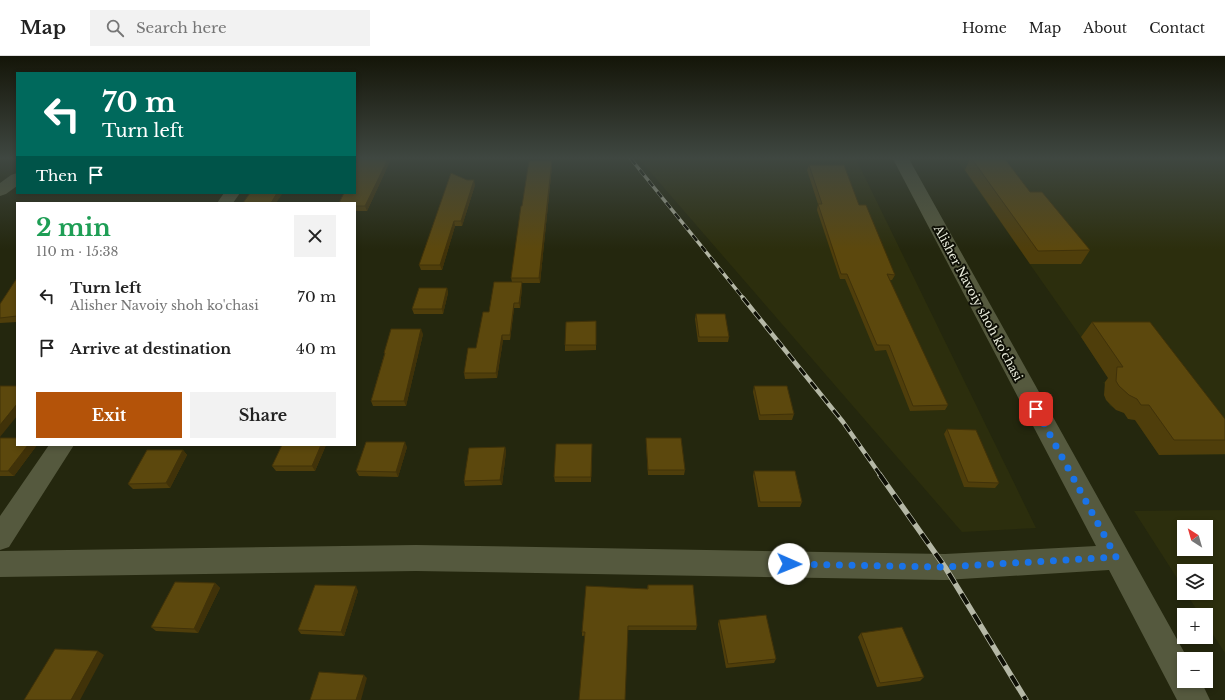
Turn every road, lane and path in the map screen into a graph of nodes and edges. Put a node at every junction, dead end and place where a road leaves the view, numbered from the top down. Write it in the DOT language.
graph roads {
  1 [pos="917,189"];
  2 [pos="61,446"];
  3 [pos="0,538"];
  4 [pos="1116,557"];
  5 [pos="0,564"];
  6 [pos="1194,700"];
  1 -- 4 [label="street, Alisher Navoiy shoh ko'chasi"];
  2 -- 3 [label="street"];
  4 -- 5 [label="street"];
  4 -- 6 [label="street, Alisher Navoiy shoh ko'chasi"];
}
